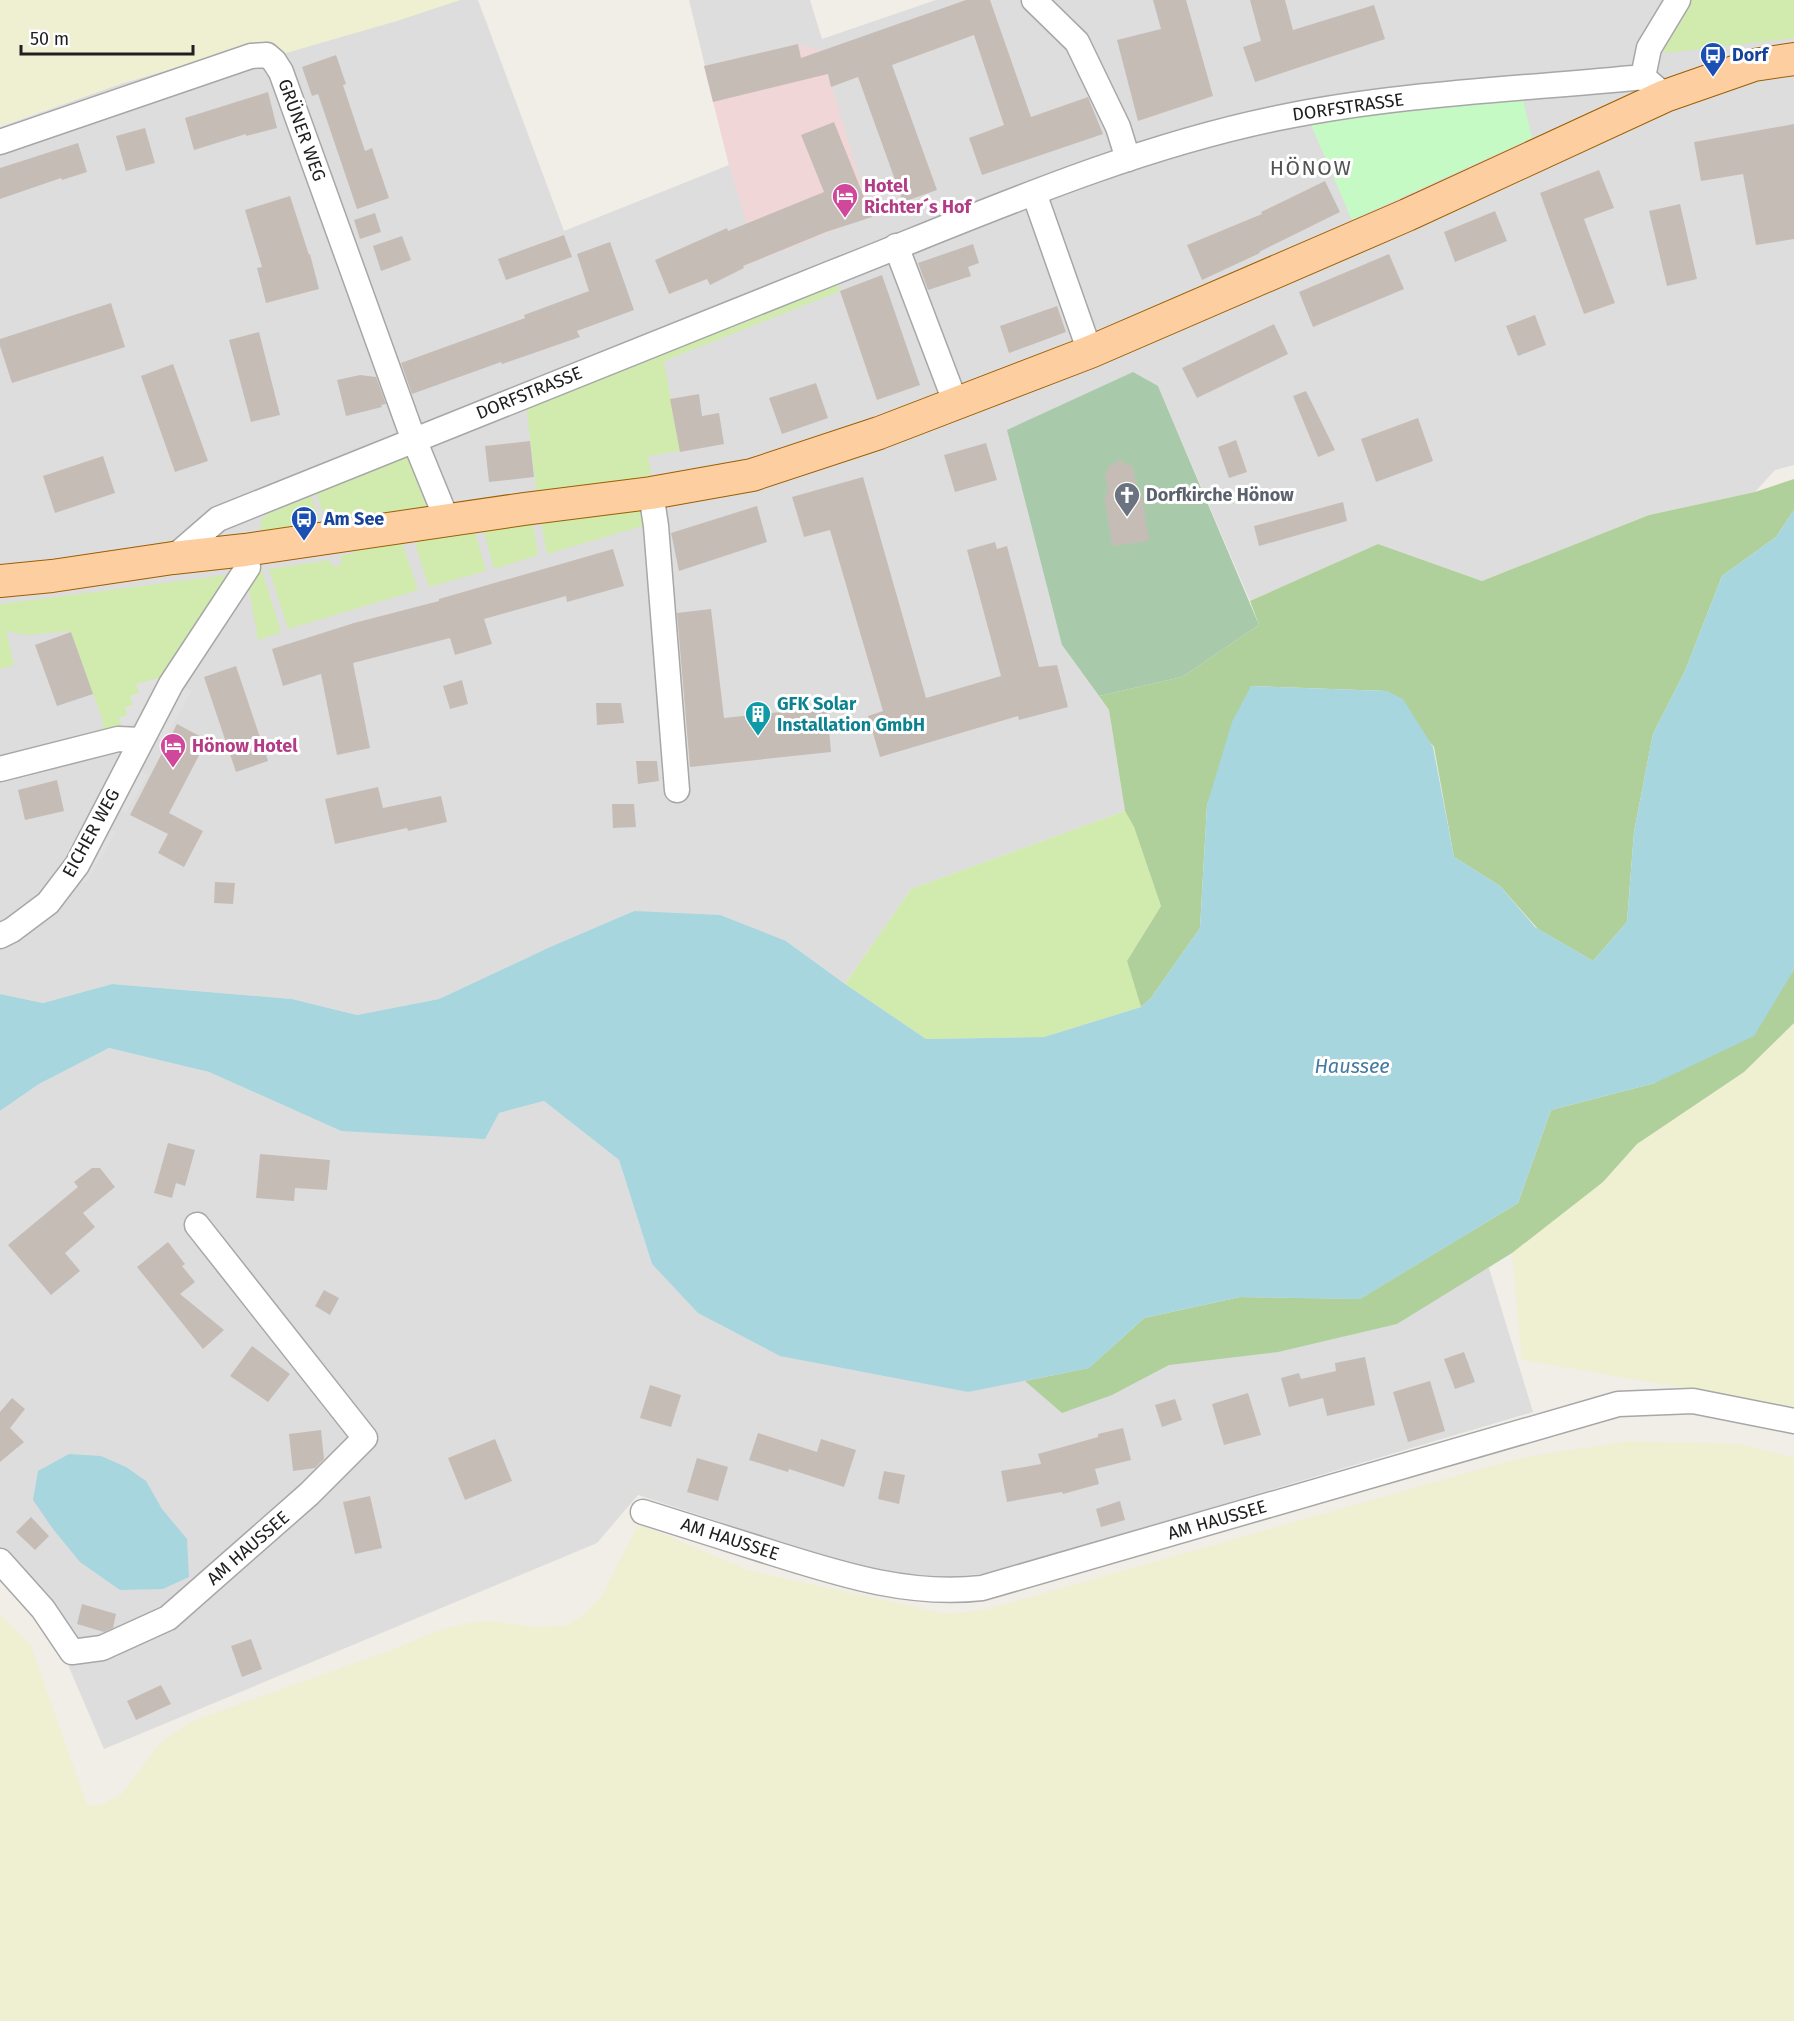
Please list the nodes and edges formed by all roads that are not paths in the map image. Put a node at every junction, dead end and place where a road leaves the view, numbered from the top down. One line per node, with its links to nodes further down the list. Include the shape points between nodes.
1 (1034, 0): 6 (street, via 1077,42 1118,127)
2 (1678, 0): 4 (street, via 1648,48)
3 (1794, 59): 4 (main road, DORFSTRASSE)
4 (1654, 87): 6 (street, DORFSTRASSE, via 1408,99 1283,117); 9 (main road, DORFSTRASSE, via 1407,215)
5 (0, 142): 11 (street, GRÜNER WEG, via 251,56 267,55 281,72)
6 (1128, 159): 7 (street, DORFSTRASSE)
7 (1034, 193): 8 (street, DORFSTRASSE); 9 (street)
8 (896, 246): 10 (street); 11 (street, DORFSTRASSE)
9 (1090, 352): 10 (main road, DORFSTRASSE)
10 (956, 404): 12 (main road, DORFSTRASSE, via 752,476)
11 (413, 439): 13 (street); 15 (street, DORFSTRASSE, via 218,519)
12 (651, 493): 13 (main road, DORFSTRASSE); 19 (street)
13 (447, 520): 14 (main road, DORFSTRASSE)
14 (245, 550): 15 (main road, DORFSTRASSE); 17 (street, via 248,567 171,684)
15 (173, 558): 16 (main road, DORFSTRASSE)
16 (0, 580)
17 (141, 740): 18 (street, via 118,739); 20 (street, EICHER WEG, via 77,865 48,903)
18 (0, 769)
19 (677, 790)
20 (0, 936)
21 (197, 1225): 24 (street, AM HAUSSEE, via 365,1437 309,1494 168,1618 102,1648 72,1652 43,1609)
22 (1794, 1421): 23 (street, AM HAUSSEE, via 1693,1401 1618,1404 982,1588 961,1590 927,1591 862,1580)
23 (643, 1512)
24 (0, 1561)

